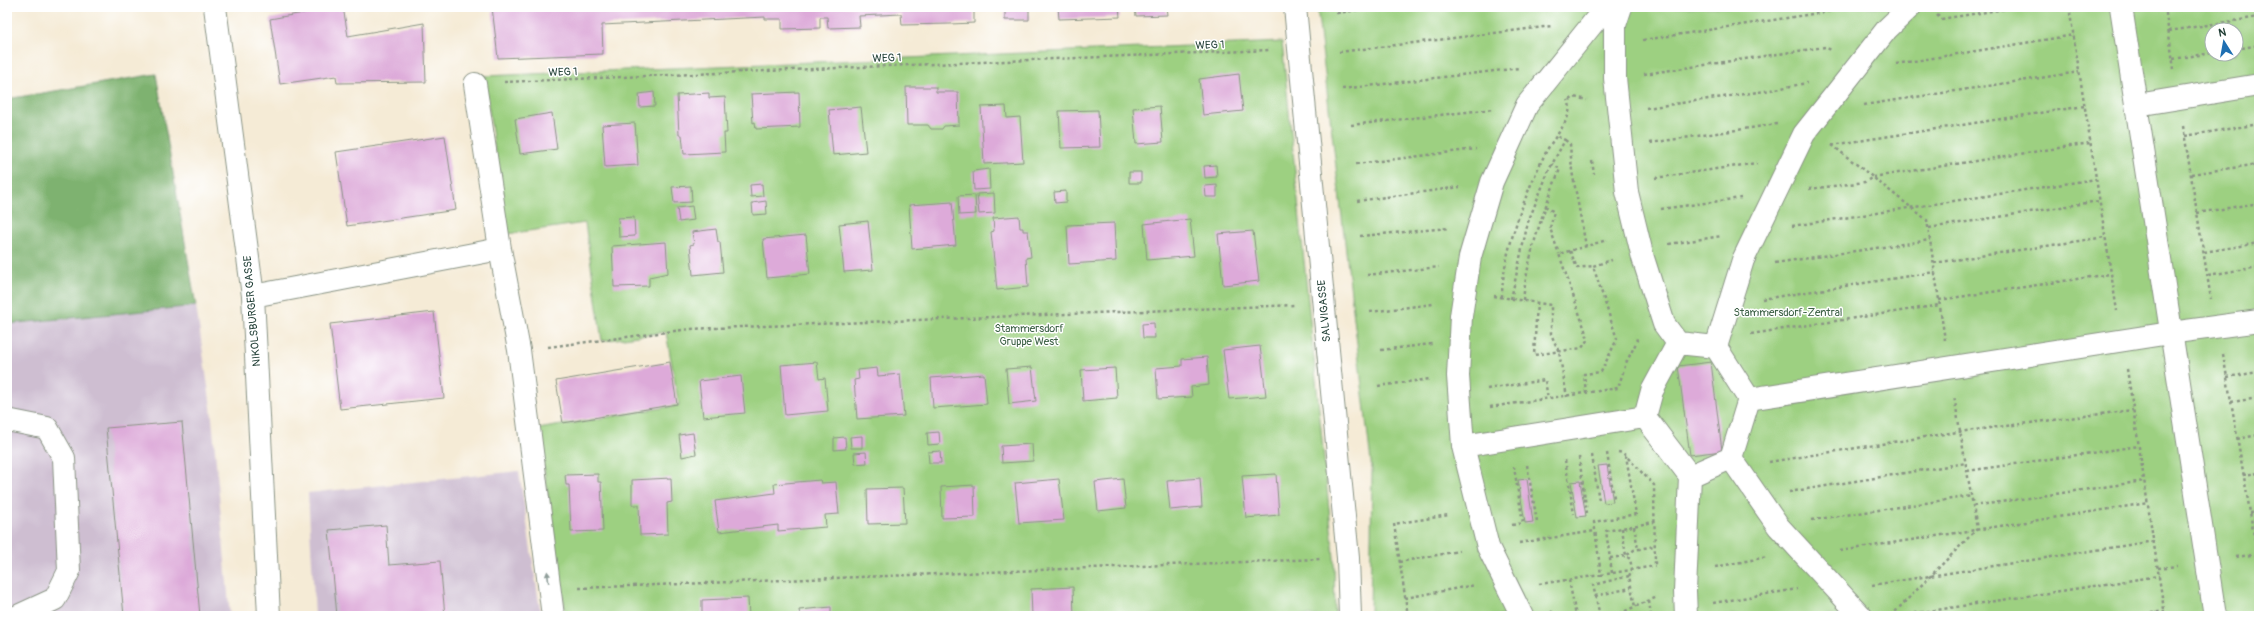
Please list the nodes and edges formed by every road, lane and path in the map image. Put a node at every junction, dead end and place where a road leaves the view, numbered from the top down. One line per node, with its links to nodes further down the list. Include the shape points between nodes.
1 (215, 7): 96 (street, NIKOLSBURGER GASSE)
2 (1295, 7): 20 (street, SALVIGASSE)
3 (1336, 7): 4 (path, via 1337,12)
4 (1372, 7): 5 (path)
5 (1380, 7)
6 (1621, 7): 17 (street, via 1615,25)
7 (1858, 7): 17 (path)
8 (1910, 7): 25 (street, via 1887,29)
9 (2018, 7): 13 (path, via 1941,18)
10 (2069, 7): 26 (path)
11 (2121, 7): 36 (street)
12 (2165, 7): 16 (path)
13 (1932, 11)
14 (1600, 14): 21 (path); 24 (street)
15 (2259, 18): 16 (path)
16 (2169, 32): 23 (path)
17 (1615, 44): 27 (street)
18 (2259, 45): 19 (path)
19 (2244, 48)
20 (1299, 49): 28 (path, WEG 1); 103 (street, SALVIGASSE)
21 (1339, 52)
22 (2204, 54): 23 (path)
23 (2173, 59): 32 (path)
24 (1560, 64): 30 (path); 37 (street)
25 (1858, 64): 27 (path, via 1825,47); 40 (street)
26 (2079, 72): 38 (path); 40 (path)
27 (1615, 78): 51 (street)
28 (475, 84): 79 (street)
29 (2259, 85): 32 (street)
30 (1342, 89)
31 (1588, 93): 34 (path)
32 (2179, 98): 36 (street); 46 (path)
33 (1569, 100): 34 (path, via 1574,97); 35 (path); 45 (path, via 1568,116)
34 (1587, 100): 39 (path)
35 (1565, 103)
36 (2137, 104): 110 (street)
37 (1527, 105): 43 (path); 49 (street)
38 (2085, 106): 48 (path); 50 (path)
39 (1588, 107)
40 (1821, 113): 44 (street)
41 (1778, 124): 51 (path)
42 (2259, 124): 46 (path)
43 (1351, 125)
44 (1804, 134): 50 (path); 53 (street)
45 (1556, 136): 47 (path); 97 (path, via 1545,153 1510,244)
46 (2185, 136): 57 (path)
47 (1565, 140): 55 (path); 77 (path, via 1570,144 1572,171)
48 (2090, 143): 59 (path); 60 (path)
49 (1508, 145): 54 (path); 61 (street)
50 (1832, 145): 59 (path)
51 (1622, 147): 62 (street)
52 (1592, 156): 58 (path)
53 (1793, 158): 62 (path); 90 (street)
54 (1356, 164)
55 (1552, 164): 66 (path, via 1560,169); 98 (path, via 1528,222)
56 (2259, 164): 57 (path)
57 (2191, 174): 68 (path)
58 (1595, 177)
59 (1873, 177): 67 (path)
60 (2096, 179): 64 (path); 67 (path)
61 (1492, 182): 63 (path); 69 (street)
62 (1626, 183): 114 (street, via 1643,258 1661,317)
63 (1357, 201)
64 (2100, 202): 70 (path); 73 (path)
65 (2259, 203): 68 (path)
66 (1545, 206): 83 (path, via 1554,212 1550,228); 100 (path, via 1525,280)
67 (1912, 208): 70 (path, via 1927,220)
68 (2197, 213): 81 (path)
69 (1480, 225): 72 (path); 86 (street)
70 (1928, 228): 75 (path)
71 (1606, 233): 74 (path)
72 (1360, 236)
73 (2105, 237): 85 (path); 92 (path)
74 (1608, 240): 77 (path); 78 (path)
75 (1930, 240): 85 (path); 90 (path)
76 (2259, 243): 81 (path)
77 (1586, 246): 80 (path)
78 (1609, 246)
79 (500, 249): 96 (street); 115 (street)
80 (1570, 251): 83 (path); 87 (path, via 1577,268)
81 (2204, 252): 94 (path)
82 (1610, 253): 84 (path)
83 (1559, 254): 117 (path, via 1588,339 1582,348)
84 (1612, 260): 87 (path); 88 (path)
85 (1934, 263): 91 (path)
86 (1469, 264): 93 (path); 99 (street)
87 (1593, 266): 124 (path, via 1617,339 1601,372 1584,374)
88 (1614, 266)
89 (2259, 267): 94 (path)
90 (1741, 268): 104 (street)
91 (1935, 272): 101 (path); 104 (path)
92 (2110, 274): 101 (path); 112 (path)
93 (1367, 275)
94 (2208, 275): 108 (path)
95 (1491, 292): 97 (path, via 1492,296)
96 (253, 296): 217 (street, NIKOLSBURGER GASSE)
97 (1502, 297): 98 (path)
98 (1511, 299): 100 (path)
99 (1463, 300): 106 (path); 111 (street)
100 (1523, 300): 102 (path)
101 (1939, 300): 105 (path)
102 (1537, 302): 117 (path, via 1551,305 1552,334); 117 (path, via 1534,355)
103 (1322, 304): 115 (path, via 690,329); 189 (street, SALVIGASSE)
104 (1729, 304): 113 (street)
105 (1940, 305): 113 (path); 118 (path)
106 (1370, 312)
107 (2259, 321): 108 (street)
108 (2218, 326): 110 (street); 121 (path)
109 (1635, 333): 124 (path, via 1637,341 1618,388)
110 (2170, 333): 112 (street); 232 (street)
111 (1460, 340): 116 (path); 120 (street)
112 (2122, 341): 118 (street); 131 (path)
113 (1717, 343): 114 (street); 128 (street)
114 (1678, 344): 132 (street, via 1652,391)
115 (519, 350): 206 (street, one-way to 115)
116 (1381, 350)
117 (1559, 352): 125 (path)
118 (1950, 368): 128 (street); 135 (path)
119 (2259, 372): 121 (path)
120 (1458, 376): 122 (path); 138 (street)
121 (2227, 377): 129 (path)
122 (1378, 386)
123 (1487, 389): 127 (path, via 1545,380)
124 (1586, 393): 125 (path)
125 (1566, 396): 127 (path); 134 (path)
126 (2259, 398): 129 (path)
127 (1548, 399): 130 (path)
128 (1749, 399): 148 (street)
129 (2231, 402): 137 (path)
130 (1490, 407)
131 (2133, 410): 135 (path); 139 (path)
132 (1645, 417): 134 (street); 157 (street)
133 (7, 420): 216 (street, via 47,428 64,458 70,572 55,600)
134 (1568, 429): 138 (street)
135 (1961, 433): 148 (path); 149 (path)
136 (2259, 435): 137 (path)
137 (2237, 439): 156 (path)
138 (1463, 446): 165 (street)
139 (2139, 446): 154 (path); 158 (path)
140 (1611, 452): 142 (path)
141 (1615, 452): 144 (path)
142 (1607, 453): 143 (path); 161 (path)
143 (1592, 455): 145 (path); 162 (path)
144 (1625, 456): 172 (path, via 1654,485); 178 (path, via 1636,514 1594,522)
145 (1579, 457): 146 (path); 167 (path)
146 (1565, 459): 147 (path); 169 (path)
147 (1557, 460)
148 (1734, 462): 157 (street); 160 (street)
149 (1966, 463): 154 (path); 160 (path)
150 (1535, 464): 151 (path)
151 (1527, 465): 152 (path); 171 (path)
152 (1514, 467): 153 (path); 173 (path, via 1522,523)
153 (1508, 468)
154 (1967, 471): 159 (path)
155 (2259, 473): 156 (path)
156 (2243, 475): 168 (path)
157 (1690, 476): 209 (street)
158 (2144, 481): 163 (path); 164 (path)
159 (1972, 496): 164 (path); 175 (path)
160 (1758, 497): 175 (street)
161 (1614, 498)
162 (1599, 501)
163 (2148, 504): 177 (path); 181 (path)
164 (1974, 506): 177 (path)
165 (1478, 510): 184 (street); 191 (path, via 1394,524)
166 (2259, 512): 168 (path)
167 (1587, 513)
168 (2250, 513): 192 (path)
169 (1574, 514)
170 (1509, 518): 173 (path)
171 (1537, 521)
172 (1654, 522): 174 (path); 183 (path)
173 (1511, 526): 179 (path)
174 (1634, 526): 176 (path); 185 (path)
175 (1778, 526): 187 (street)
176 (1622, 528): 188 (path); 190 (path, via 1606,531)
177 (1977, 529): 187 (path); 198 (path)
178 (1595, 531): 182 (path); 197 (path)
179 (1513, 532)
180 (1516, 538): 182 (path)
181 (2154, 541): 198 (path); 200 (path)
182 (1518, 544): 186 (path)
183 (1654, 546): 185 (path); 193 (path)
184 (1488, 547): 191 (path); 201 (street)
185 (1638, 549): 188 (path)
186 (1520, 550)
187 (1804, 553): 204 (street); 209 (path)
188 (1626, 556): 190 (path); 194 (path, via 1630,559)
189 (1348, 558): 206 (path); 219 (street, SALVIGASSE)
190 (1610, 558): 195 (path)
191 (1399, 562): 210 (path)
192 (2259, 565)
193 (1655, 566): 194 (path); 196 (path)
194 (1632, 570): 195 (path); 199 (path)
195 (1612, 573): 197 (path)
196 (1655, 574)
197 (1601, 575): 202 (path)
198 (1931, 575): 204 (path); 228 (path)
199 (1629, 576): 205 (path); 208 (path, via 1593,585)
200 (2159, 576): 215 (path); 229 (path)
201 (1504, 580): 210 (path); 221 (street)
202 (1570, 580): 203 (path); 223 (path)
203 (1534, 585)
204 (1834, 586): 209 (path); 227 (street)
205 (1631, 588): 208 (path); 214 (path)
206 (550, 590): 218 (street)
207 (1655, 590): 211 (path)
208 (1595, 596): 224 (path)
209 (1685, 597): 211 (path)
210 (1405, 598): 220 (path)
211 (1655, 598): 212 (path)
212 (1649, 600): 214 (path); 226 (path)
213 (1547, 605): 222 (path)
214 (1634, 607): 225 (path)
215 (2165, 611): 230 (path); 231 (path)
216 (18, 616)
217 (269, 616)
218 (553, 616)
219 (1350, 616)
220 (1408, 616)
221 (1522, 616)
222 (1555, 616)
223 (1576, 616)
224 (1600, 616)
225 (1614, 616)
226 (1651, 616)
227 (1861, 616)
228 (1890, 616)
229 (1897, 616)
230 (2134, 616)
231 (2165, 616)
232 (2215, 616)

